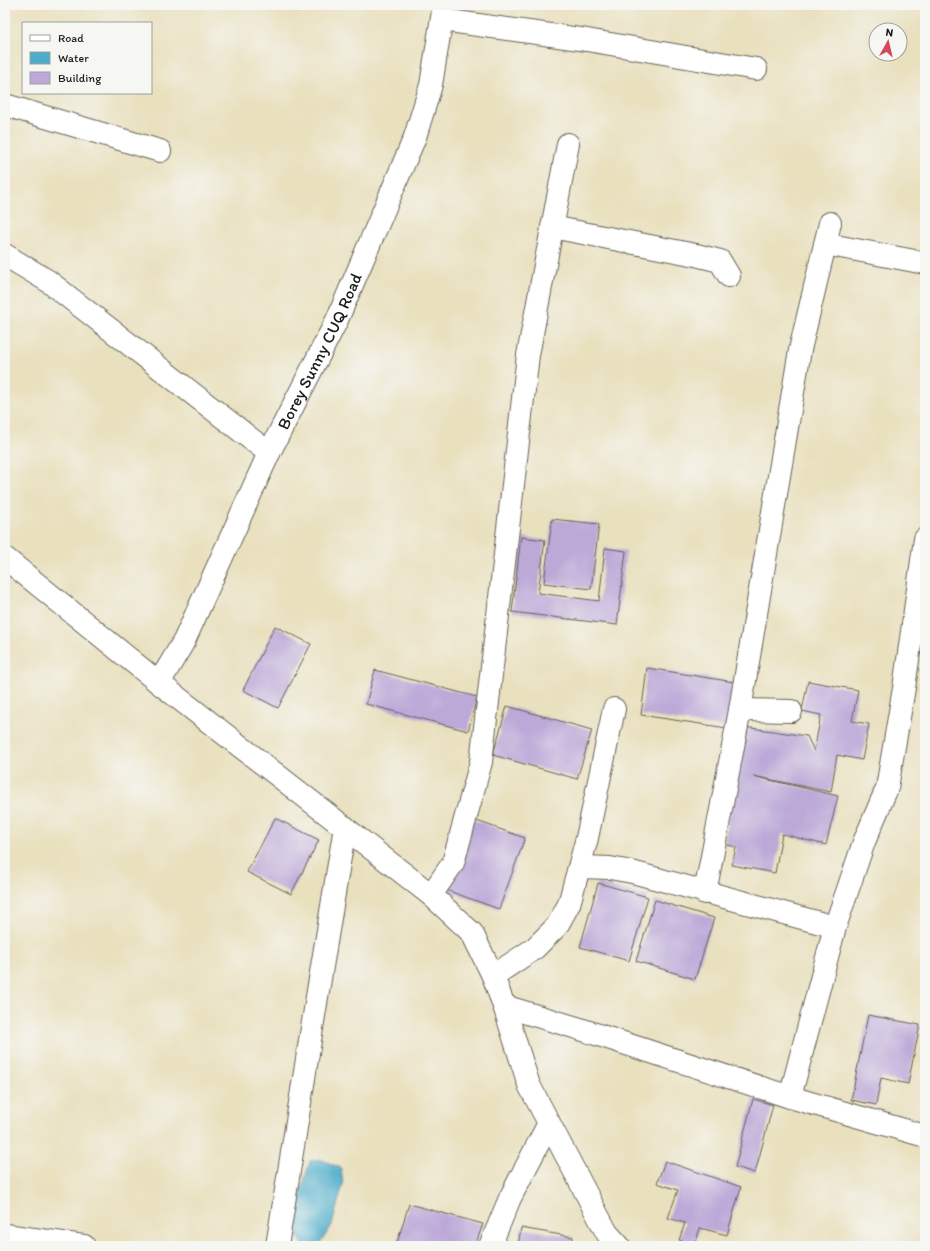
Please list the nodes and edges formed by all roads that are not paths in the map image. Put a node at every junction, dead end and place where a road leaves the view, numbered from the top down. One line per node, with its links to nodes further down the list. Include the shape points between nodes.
1 (443, 12): 2 (street); 12 (street, Borey Sunny CUQ Road, via 431,85 415,137 337,320)
2 (756, 69)
3 (5, 105): 5 (street)
4 (568, 144): 7 (street)
5 (160, 150)
6 (830, 223): 8 (street)
7 (552, 227): 11 (street, via 696,255 720,262); 22 (street, via 528,355 481,762 453,863)
8 (825, 244): 10 (street); 17 (street, via 800,350)
9 (5, 255): 12 (street, via 48,281)
10 (925, 263)
11 (729, 276)
12 (269, 453): 15 (street, Borey Sunny CUQ Road, via 184,641)
13 (925, 539): 23 (street, via 887,788 864,842)
14 (5, 558): 15 (street)
15 (159, 683): 19 (street)
16 (614, 709): 20 (street)
17 (740, 710): 18 (street); 21 (street)
18 (791, 711)
19 (345, 827): 22 (street); 31 (street)
20 (580, 867): 21 (street, via 617,869); 24 (street, via 569,904 556,926 535,948)
21 (705, 893): 23 (street)
22 (431, 895): 24 (street, via 472,933)
23 (835, 927): 26 (street)
24 (493, 976): 25 (street)
25 (504, 1006): 26 (street); 27 (street, via 529,1085)
26 (790, 1097): 28 (street)
27 (549, 1123): 32 (street, via 510,1198); 33 (street, via 607,1233)
28 (925, 1136)
29 (5, 1235): 30 (street)
30 (84, 1246)
31 (278, 1246)
32 (490, 1246)
33 (619, 1246)

